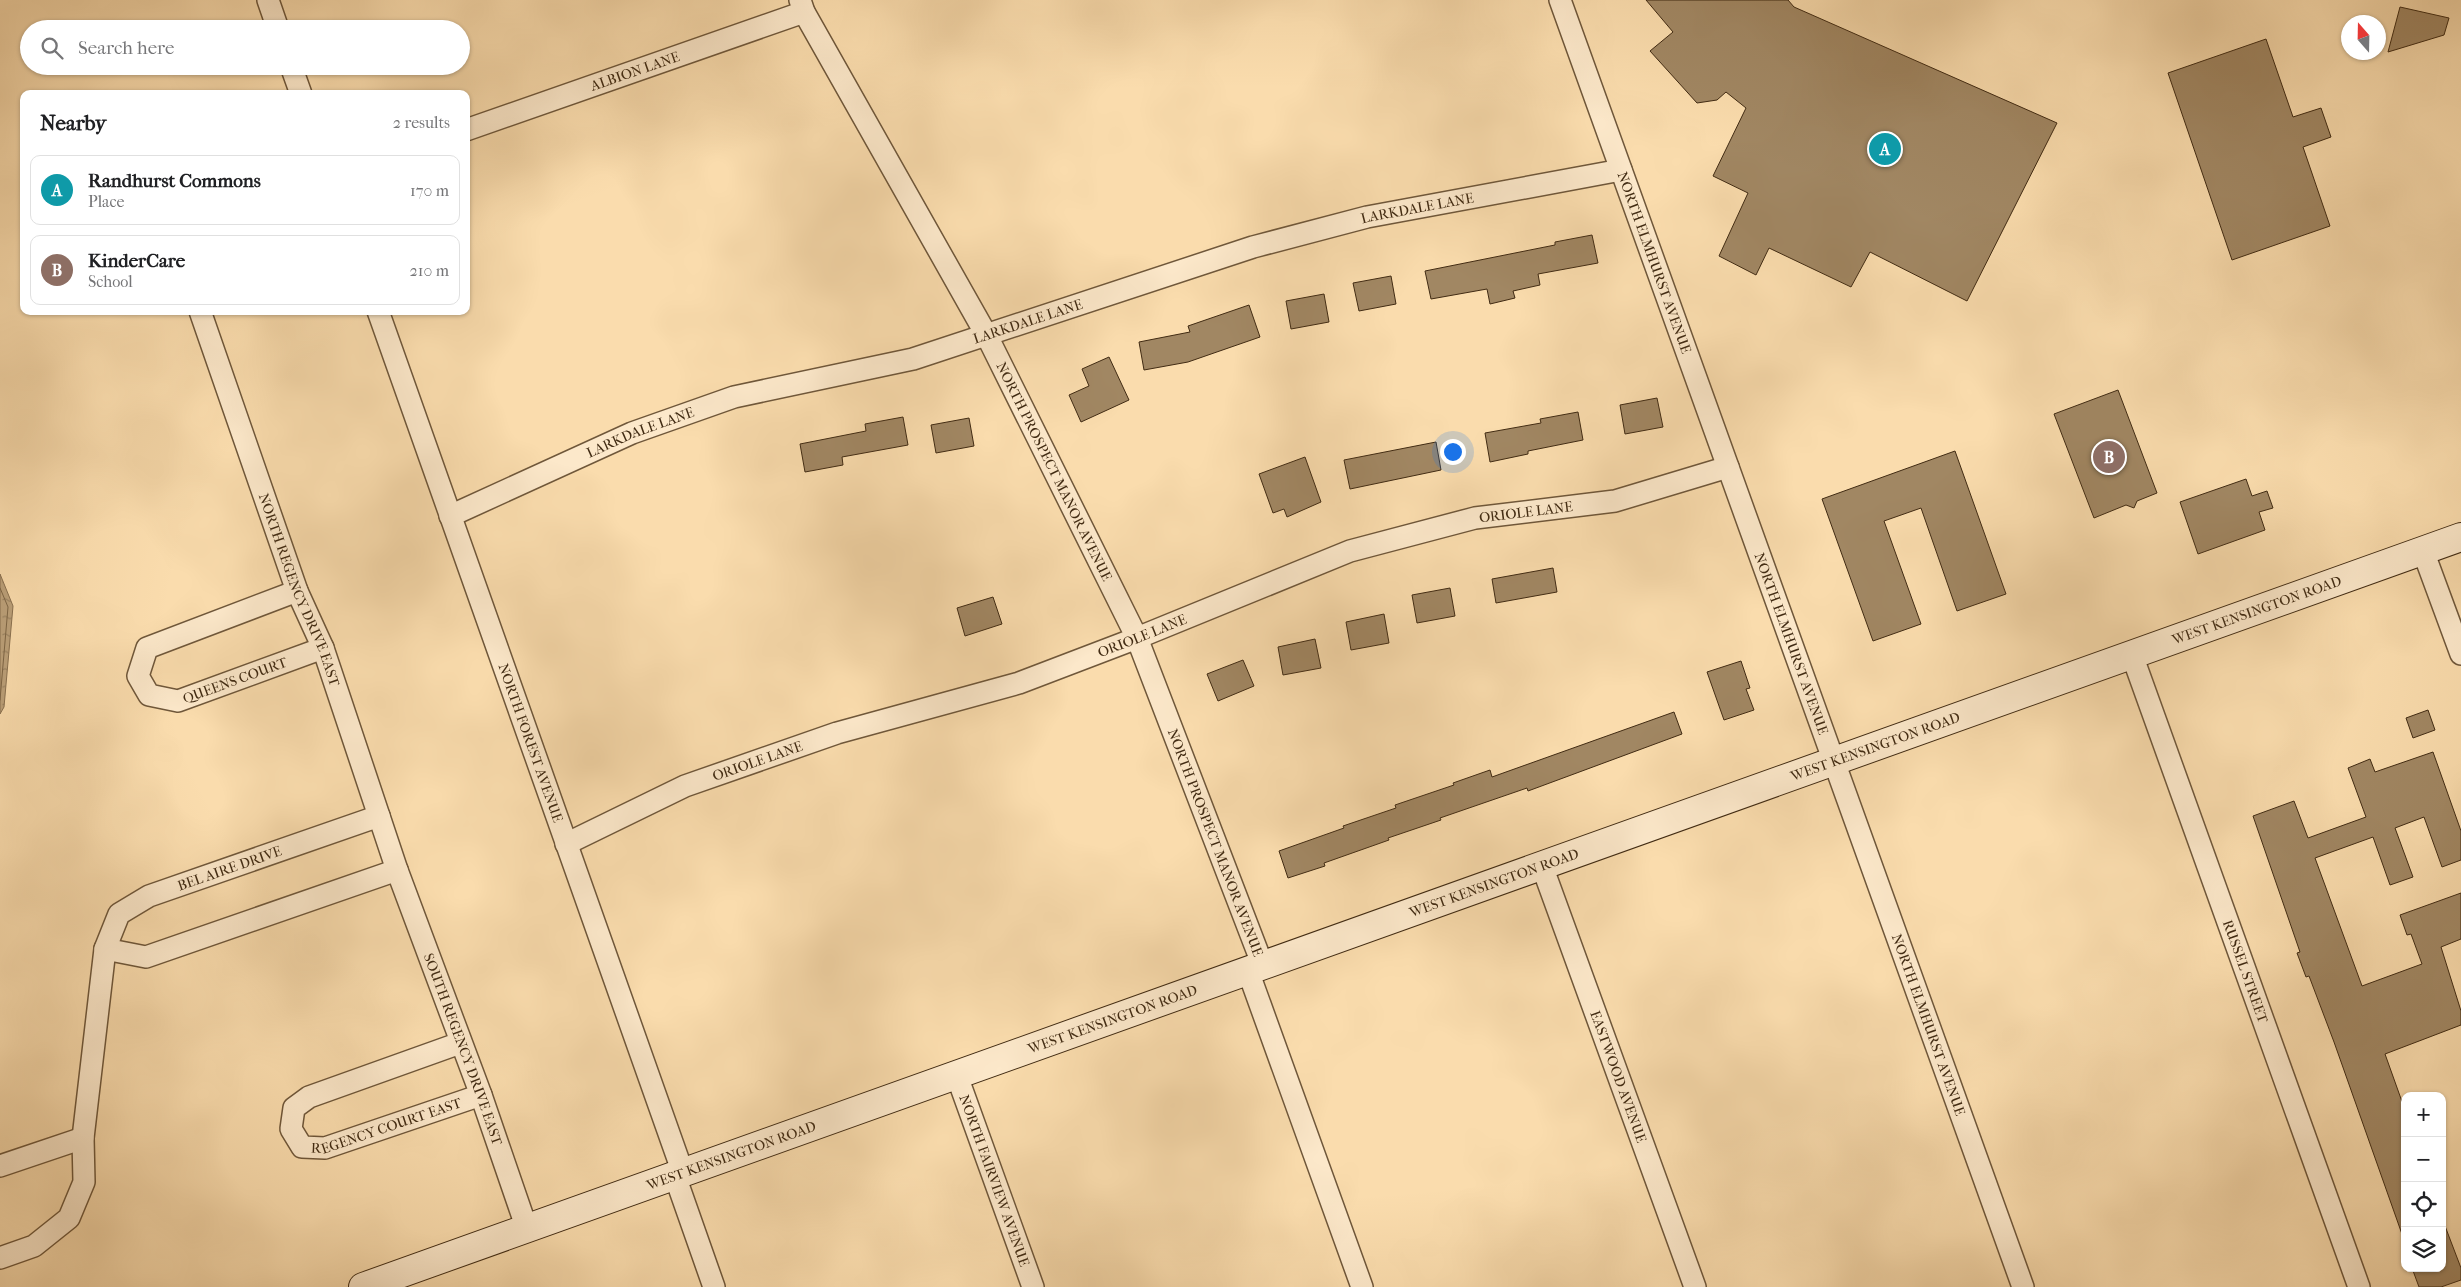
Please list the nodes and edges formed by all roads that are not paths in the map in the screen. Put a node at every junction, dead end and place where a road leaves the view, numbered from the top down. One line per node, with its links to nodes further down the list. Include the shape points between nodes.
1 (268, 0): 4 (street)
2 (1560, 0): 8 (street, NORTH ELMHURST AVENUE)
3 (802, 6): 7 (street, ALBION LANE); 11 (street, NORTH PROSPECT MANOR AVENUE)
4 (275, 20)
5 (294, 75): 6 (street)
6 (300, 90)
7 (470, 129)
8 (1621, 170): 11 (street, LARKDALE LANE, via 1348,222 1253,247); 12 (street, NORTH ELMHURST AVENUE)
9 (201, 315): 16 (street, NORTH REGENCY DRIVE EAST)
10 (379, 315): 13 (street, NORTH FOREST AVENUE)
11 (987, 336): 13 (street, LARKDALE LANE, via 913,359 734,397 632,434); 17 (street, NORTH PROSPECT MANOR AVENUE)
12 (1728, 467): 17 (street, ORIOLE LANE, via 1615,501 1475,518 1350,551); 21 (street, NORTH ELMHURST AVENUE)
13 (450, 516): 23 (street, NORTH FOREST AVENUE)
14 (2461, 538): 15 (main road, WEST KENSINGTON ROAD)
15 (2423, 551): 19 (street); 20 (main road, WEST KENSINGTON ROAD)
16 (297, 591): 18 (street, NORTH REGENCY DRIVE EAST); 18 (street, QUEENS COURT, via 147,648 138,676 149,695 178,701)
17 (1137, 638): 23 (street, ORIOLE LANE, via 1019,683 837,732 685,786); 27 (street, NORTH PROSPECT MANOR AVENUE)
18 (323, 648): 22 (street, NORTH REGENCY DRIVE EAST)
19 (2461, 654)
20 (2132, 655): 21 (main road, WEST KENSINGTON ROAD); 42 (street, RUSSEL STREET)
21 (1834, 762): 24 (main road, WEST KENSINGTON ROAD); 41 (street, NORTH ELMHURST AVENUE)
22 (379, 816): 25 (street, NORTH REGENCY DRIVE EAST); 26 (street, BEL AIRE DRIVE, via 149,896 119,914)
23 (566, 844): 33 (street, NORTH FOREST AVENUE)
24 (1542, 866): 27 (main road, WEST KENSINGTON ROAD); 40 (street, EASTWOOD AVENUE)
25 (397, 870): 26 (street, via 146,957); 28 (street, SOUTH REGENCY DRIVE EAST)
26 (105, 949): 31 (street, BEL AIRE DRIVE)
27 (1256, 969): 29 (main road, WEST KENSINGTON ROAD); 39 (street, NORTH PROSPECT MANOR AVENUE)
28 (460, 1043): 30 (street, SOUTH REGENCY DRIVE EAST); 30 (street, REGENCY COURT EAST, via 309,1097 294,1108 291,1130 302,1147 324,1148)
29 (956, 1076): 33 (main road, WEST KENSINGTON ROAD); 38 (street, NORTH FAIRVIEW AVENUE)
30 (482, 1096): 34 (street, SOUTH REGENCY DRIVE EAST)
31 (83, 1138): 32 (street); 35 (street, BEL AIRE DRIVE, via 84,1182 69,1218 34,1246)
32 (0, 1166)
33 (679, 1175): 34 (main road, WEST KENSINGTON ROAD); 37 (street, NORTH FOREST AVENUE)
34 (527, 1229): 36 (main road, WEST KENSINGTON ROAD)
35 (0, 1258)
36 (363, 1287)
37 (714, 1287)
38 (1033, 1287)
39 (1362, 1287)
40 (1695, 1287)
41 (2023, 1287)
42 (2359, 1287)

